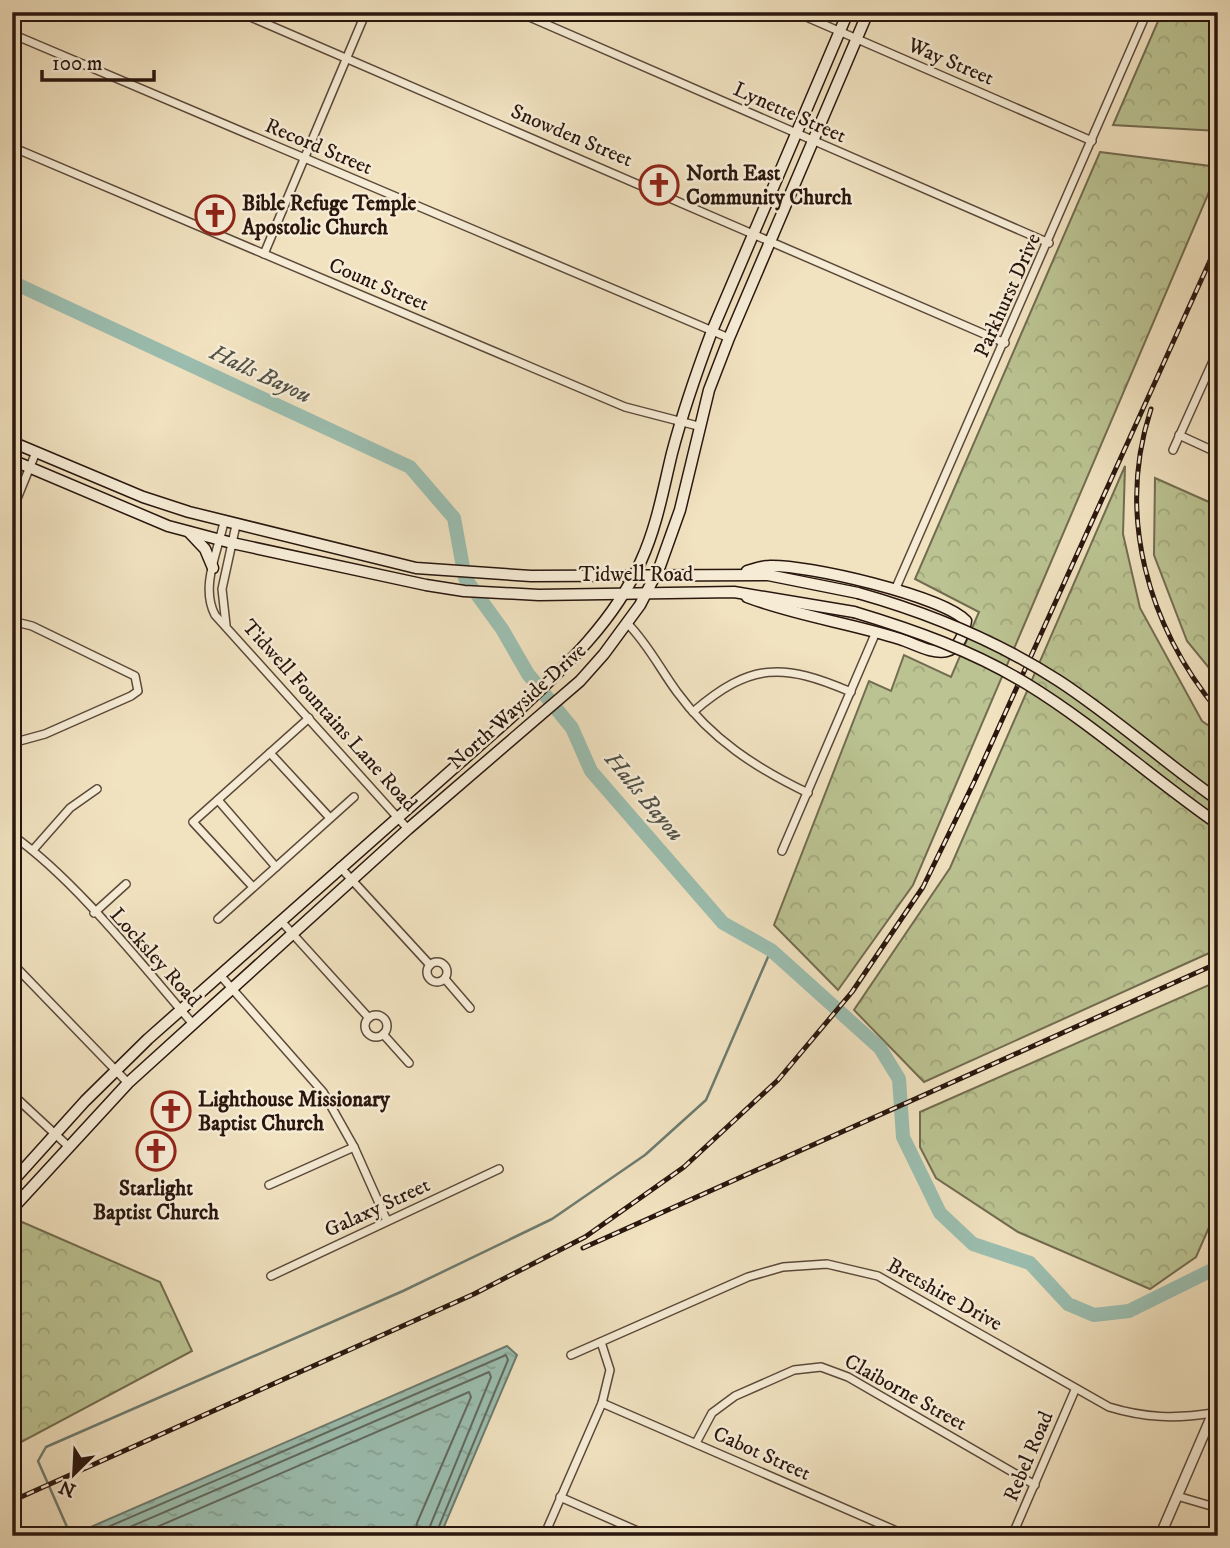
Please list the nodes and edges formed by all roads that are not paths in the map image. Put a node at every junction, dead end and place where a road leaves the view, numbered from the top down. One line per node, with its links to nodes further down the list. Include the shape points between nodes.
1 (239, 12): 11 (street, Snowden Street)
2 (366, 12): 11 (street)
3 (518, 12): 12 (street, Lynette Street)
4 (795, 12): 8 (street, Way Street)
5 (848, 12): 8 (main road, North Wayside Drive)
6 (868, 12): 10 (main road, North Wayside Drive)
7 (1147, 12): 14 (street, Parkhurst Drive)
8 (840, 32): 10 (street, Way Street); 12 (main road, North Wayside Drive)
9 (12, 34): 16 (street, Record Street)
10 (857, 39): 13 (main road, North Wayside Drive); 14 (street, Way Street)
11 (346, 58): 16 (street); 17 (street, Snowden Street)
12 (797, 134): 13 (street, Lynette Street); 17 (main road, North Wayside Drive)
13 (814, 141): 18 (main road, North Wayside Drive); 19 (street, Lynette Street)
14 (1092, 141): 19 (street, Parkhurst Drive)
15 (12, 147): 20 (street, Count Street)
16 (304, 158): 20 (street); 21 (street, Record Street)
17 (754, 233): 18 (street, Snowden Street); 21 (main road, North Wayside Drive)
18 (771, 240): 22 (main road, North Wayside Drive); 23 (street, Snowden Street)
19 (1049, 243): 23 (street, Parkhurst Drive)
20 (264, 254): 25 (street, Count Street, via 625,407)
21 (712, 331): 22 (street, Record Street); 25 (main road, North Wayside Drive)
22 (729, 338): 26 (main road, North Wayside Drive)
23 (1005, 343): 44 (street, Parkhurst Drive)
24 (1218, 350): 27 (street)
25 (681, 422): 26 (street, Count Street); 41 (main road, North Wayside Drive, via 661,506)
26 (698, 426): 43 (main road, North Wayside Drive, via 680,510)
27 (1179, 435): 29 (street); 31 (street)
28 (12, 442): 30 (main road, Tidwell Road)
29 (1172, 450)
30 (37, 453): 33 (street); 35 (main road, Tidwell Road, via 142,497)
31 (1218, 453)
32 (12, 460): 33 (main road, Tidwell Road)
33 (31, 467): 34 (street); 37 (main road, Tidwell Road)
34 (12, 511)
35 (224, 522): 36 (main road, Tidwell Road); 38 (street, Tidwell Fountains Lane Road)
36 (236, 525): 39 (street, Tidwell Fountains Lane Road); 41 (main road, Tidwell Road, via 416,568 531,576)
37 (189, 532): 38 (main road, Tidwell Road); 40 (main road, via 205,549)
38 (220, 540): 39 (main road, Tidwell Road); 40 (street, Tidwell Fountains Lane Road)
39 (232, 544): 46 (main road, Tidwell Road, via 464,591); 50 (street, Tidwell Fountains Lane Road, via 222,589)
40 (212, 568): 50 (street, Tidwell Fountains Lane Road, via 210,605)
41 (634, 574): 43 (main road, Tidwell Road); 46 (main road, North Wayside Drive)
42 (734, 574): 43 (main road, Tidwell Road); 44 (main road, via 778,567 823,572); 62 (main road, Tidwell Road, bridge, via 804,580 931,616 1031,664)
43 (655, 575): 47 (main road, North Wayside Drive)
44 (895, 590): 51 (main road, via 957,612 966,621 964,634 952,650 943,653)
45 (734, 592): 47 (main road, Tidwell Road); 51 (main road, via 774,607); 65 (main road, Tidwell Road, bridge, via 854,612 961,649 1025,683)
46 (622, 593): 47 (main road, Tidwell Road); 63 (main road, North Wayside Drive, via 611,614 569,664)
47 (646, 593): 49 (main road, North Wayside Drive)
48 (15, 622): 52 (street); 56 (street, via 135,676 138,691 45,734)
49 (627, 623): 54 (street, via 644,640); 66 (main road, North Wayside Drive, via 580,681)
50 (226, 625): 55 (street, Tidwell Fountains Lane Road)
51 (876, 632): 53 (street)
52 (12, 638)
53 (851, 692): 54 (street, via 805,674 751,674 732,682); 59 (street)
54 (693, 712): 59 (street, via 760,770)
55 (309, 718): 57 (street); 63 (street, Tidwell Fountains Lane Road)
56 (12, 743)
57 (270, 752): 61 (street); 64 (street)
58 (97, 789): 68 (street, via 70,808)
59 (808, 793): 69 (street)
60 (354, 797): 64 (street)
61 (218, 800): 70 (street); 74 (street, via 193,822)
62 (1218, 800)
63 (396, 816): 66 (street, Tidwell Fountains Lane Road); 71 (main road, North Wayside Drive)
64 (330, 818): 70 (street)
65 (1218, 824)
66 (408, 829): 72 (main road, North Wayside Drive)
67 (12, 835): 68 (street, Locksley Road)
68 (33, 850): 75 (street, Locksley Road)
69 (782, 851)
70 (276, 867): 74 (street)
71 (341, 867): 72 (street); 77 (main road, North Wayside Drive)
72 (353, 880): 78 (main road, North Wayside Drive); 80 (street)
73 (126, 884): 75 (street, Locksley Road)
74 (253, 887): 76 (street)
75 (94, 913): 85 (street, Locksley Road)
76 (218, 919)
77 (281, 921): 78 (street); 81 (main road, North Wayside Drive)
78 (293, 935): 83 (main road, North Wayside Drive); 86 (street)
79 (12, 963): 90 (street)
80 (430, 965): 82 (street, via 439,962 446,967); 82 (street, via 429,978 436,983)
81 (220, 975): 83 (street, Locksley Road); 85 (main road, North Wayside Drive)
82 (445, 979): 84 (street)
83 (232, 990): 87 (main road, North Wayside Drive); 95 (street, Locksley Road, via 323,1092)
84 (470, 1008)
85 (181, 1010): 87 (street, Locksley Road); 90 (main road, North Wayside Drive)
86 (369, 1018): 88 (street, via 384,1019); 88 (street, via 365,1024 368,1033 373,1037)
87 (193, 1024): 91 (main road, North Wayside Drive)
88 (383, 1034): 89 (street)
89 (409, 1063)
90 (117, 1070): 91 (street); 93 (main road, North Wayside Drive)
91 (128, 1083): 94 (main road, North Wayside Drive)
92 (12, 1094): 93 (street)
93 (55, 1133): 94 (street); 97 (main road, North Wayside Drive)
94 (68, 1146): 99 (main road, North Wayside Drive)
95 (354, 1147): 98 (street); 100 (street, Locksley Road)
96 (499, 1169): 100 (street, Galaxy Street)
97 (12, 1182)
98 (269, 1185)
99 (12, 1209)
100 (387, 1221): 101 (street, Galaxy Street)
101 (271, 1276)
102 (601, 1342): 103 (street, Bretshire Drive); 104 (street, Bretshire Drive, via 748,1277 783,1267 827,1264 878,1276); 105 (street, via 610,1370)
103 (572, 1355)
104 (1075, 1390): 106 (street, Bretshire Drive, via 1136,1415 1175,1419); 108 (street, Rebel Road)
105 (602, 1403): 107 (street, Cabot Street); 110 (street)
106 (1215, 1413): 109 (street)
107 (696, 1443): 108 (street, Claiborne Street, via 712,1413 735,1396 794,1370 821,1367 848,1377); 114 (street, Cabot Street)
108 (1035, 1485): 115 (street, Rebel Road)
109 (1177, 1496): 111 (street); 116 (street)
110 (560, 1497): 112 (street); 113 (street)
111 (1218, 1508)
112 (544, 1536)
113 (649, 1536)
114 (908, 1536)
115 (1012, 1536)
116 (1160, 1536)

